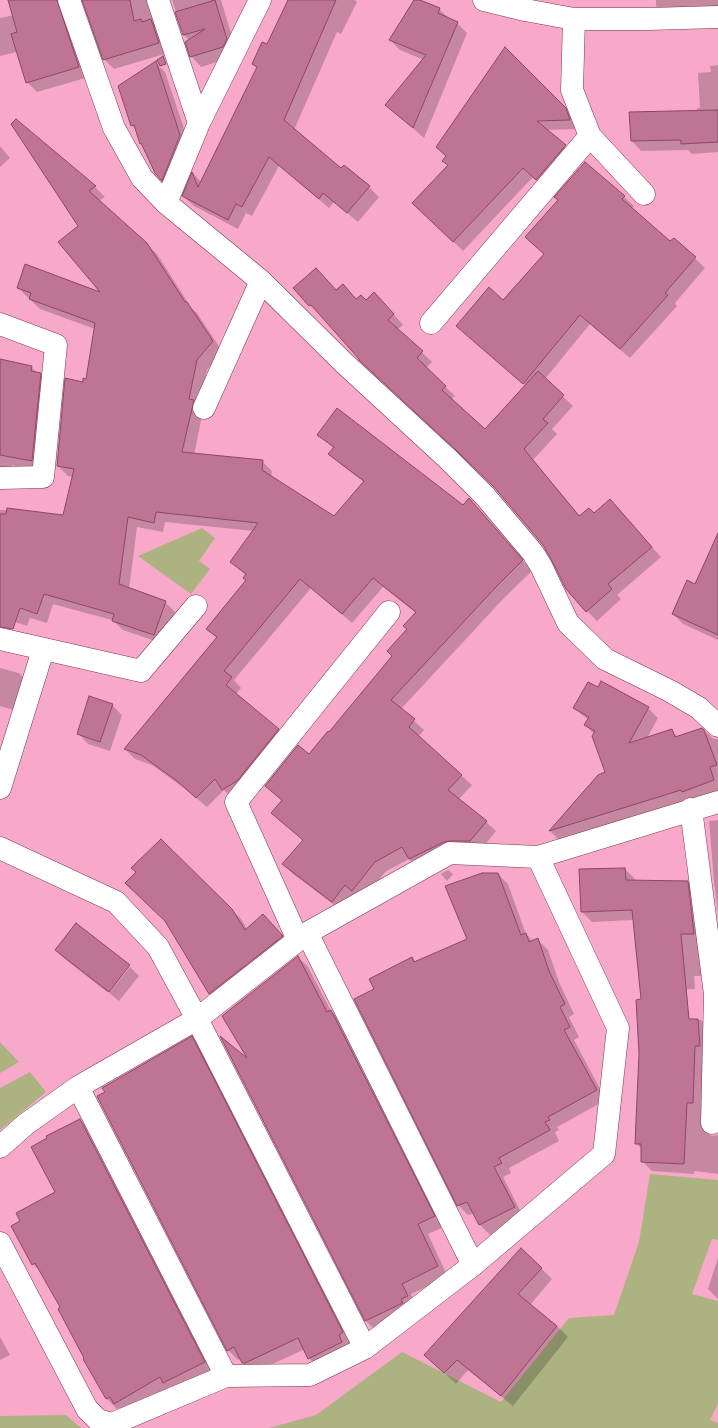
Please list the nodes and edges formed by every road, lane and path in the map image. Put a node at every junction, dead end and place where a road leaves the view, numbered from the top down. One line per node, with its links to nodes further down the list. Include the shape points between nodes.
1 (69, 0): 10 (street, via 114,128 142,178)
2 (158, 0): 7 (street)
3 (260, 0): 7 (street)
4 (484, 0): 6 (street)
5 (718, 17): 6 (street)
6 (574, 19): 8 (street, via 572,90)
7 (199, 123): 10 (street)
8 (590, 136): 9 (street); 12 (street)
9 (644, 194)
10 (166, 203): 11 (street)
11 (261, 281): 14 (street); 20 (street, via 485,496 533,553 568,623 605,659 699,708)
12 (431, 323)
13 (0, 324): 15 (street, via 56,345 43,477)
14 (204, 408)
15 (0, 478)
16 (196, 606): 19 (street, via 141,671)
17 (389, 612): 26 (street, via 236,802)
18 (0, 639): 19 (street)
19 (43, 650): 21 (street)
20 (718, 726)
21 (0, 788)
22 (718, 802): 23 (street)
23 (691, 809): 25 (street); 27 (street)
24 (0, 848): 28 (street, via 116,902 158,947)
25 (538, 857): 26 (street, via 450,853); 33 (street, via 618,1028 604,1154)
26 (302, 936): 28 (street); 33 (street)
27 (717, 994): 30 (street)
28 (197, 1019): 29 (street); 34 (street)
29 (78, 1087): 31 (street, via 26,1124); 35 (street)
30 (712, 1123)
31 (0, 1147)
32 (0, 1243): 35 (street, via 87,1409 98,1420 112,1424)
33 (472, 1265): 34 (street)
34 (365, 1348): 35 (street, via 310,1375)
35 (226, 1376)

